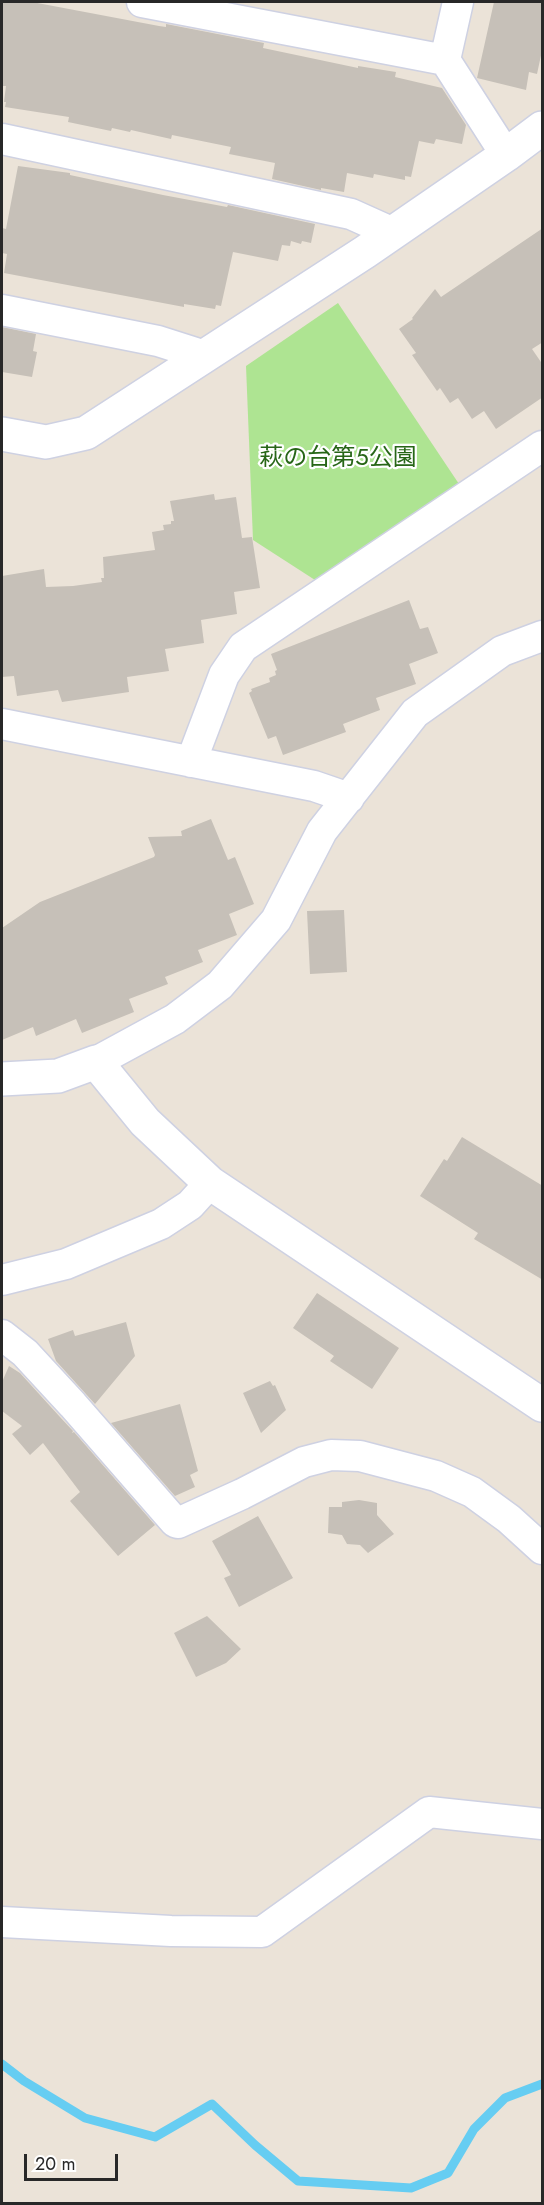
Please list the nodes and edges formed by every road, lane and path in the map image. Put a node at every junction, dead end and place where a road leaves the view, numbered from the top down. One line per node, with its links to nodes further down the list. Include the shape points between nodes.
1 (142, 2): 3 (street)
2 (458, 2): 3 (street)
3 (445, 60): 6 (street)
4 (543, 128): 6 (street)
5 (2, 139): 7 (street, via 351,214)
6 (506, 155): 7 (street)
7 (391, 232): 9 (street)
8 (2, 310): 9 (street, via 158,341)
9 (206, 356): 10 (street, via 87,433 46,442)
10 (2, 434)
11 (543, 446): 14 (street, via 243,647 224,675)
12 (543, 636): 15 (street, via 502,651 415,712)
13 (2, 724): 14 (street)
14 (191, 762): 15 (street, via 314,786)
15 (349, 798): 16 (street, via 322,831 276,920 220,985 175,1019)
16 (96, 1062): 17 (street, via 58,1076); 18 (street, via 145,1122)
17 (2, 1079)
18 (210, 1183): 19 (street, via 190,1205 152,1229 66,1264); 21 (street)
19 (2, 1280)
20 (2, 1335): 22 (street, via 33,1361 175,1522 311,1459 360,1456 436,1476 472,1492)
21 (543, 1405)
22 (543, 1549)
23 (543, 1824): 24 (street, via 429,1812 262,1932)
24 (2, 1922)

